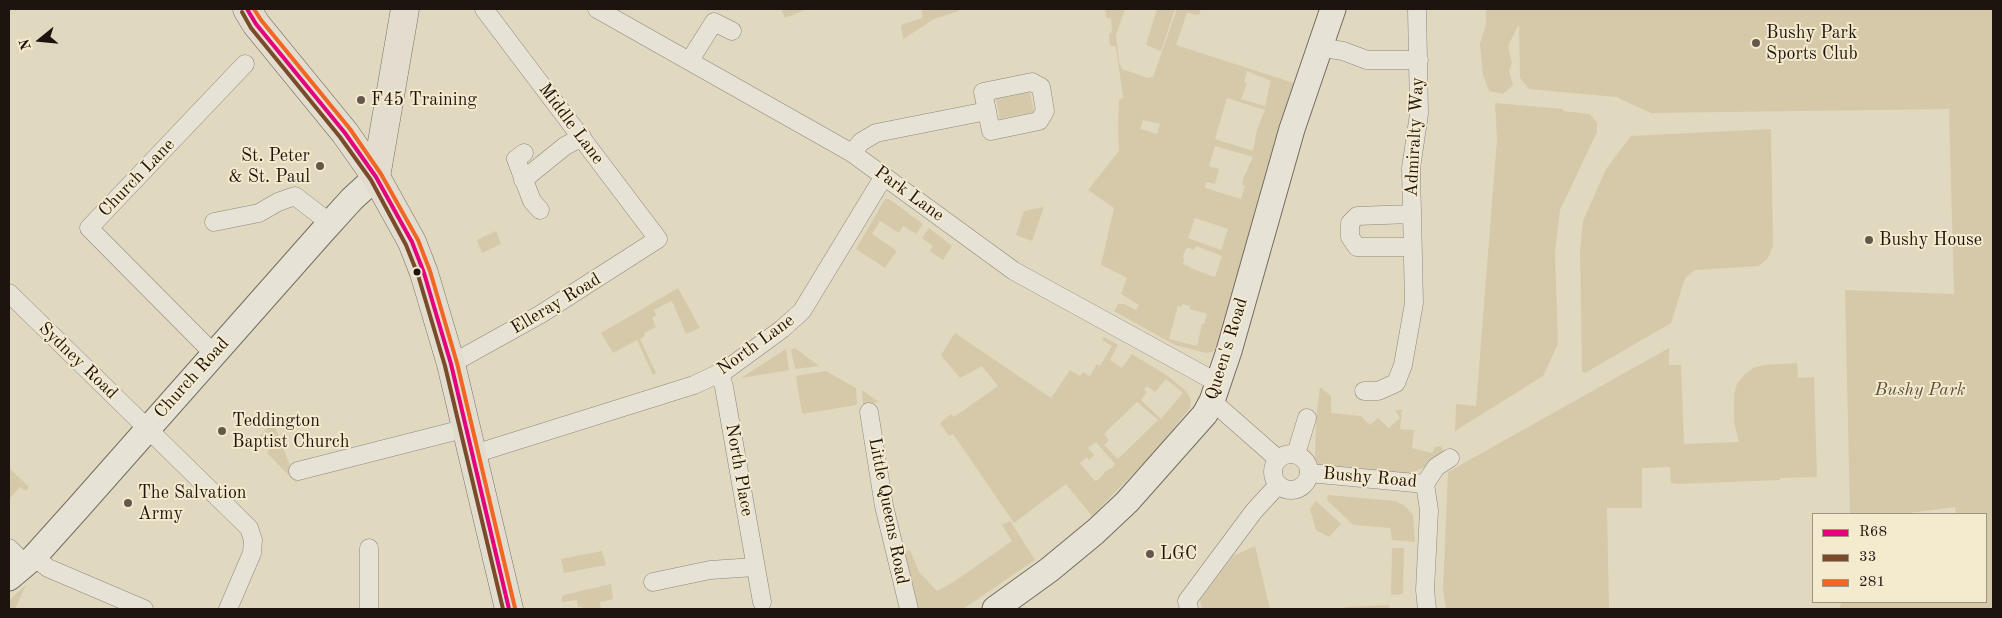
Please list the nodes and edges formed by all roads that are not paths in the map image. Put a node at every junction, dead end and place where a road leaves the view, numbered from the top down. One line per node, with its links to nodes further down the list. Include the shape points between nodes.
1 (248, 9): 18 (main road, via 256,24 345,133)
2 (406, 9): 18 (main road)
3 (484, 9): 14 (street, Middle Lane)
4 (598, 9): 10 (street, Park Lane)
5 (1333, 9): 9 (main road, Queen's Road)
6 (1417, 9): 11 (street, Admiralty Way)
7 (712, 15): 8 (street); 10 (street)
8 (732, 32)
9 (1318, 47): 11 (street, Admiralty Way, via 1343,51 1367,60); 31 (main road, Queen's Road)
10 (690, 60): 16 (street, Park Lane)
11 (1419, 60): 21 (street, Admiralty Way, via 1419,114 1411,168)
12 (246, 64): 27 (street, Church Lane, via 89,228)
13 (987, 111): 16 (street, via 876,133 861,142)
14 (582, 137): 19 (street, via 565,146); 24 (street, Middle Lane)
15 (524, 153): 19 (street, via 516,159)
16 (852, 153): 17 (street, Park Lane)
17 (884, 176): 29 (street, North Lane, via 802,311); 31 (street, Park Lane, via 1014,271)
18 (376, 177): 23 (main road, Church Road); 28 (main road, via 412,242)
19 (523, 180): 20 (street, via 532,201)
20 (540, 210)
21 (1412, 214): 25 (street, Admiralty Way); 25 (street, Admiralty Way, via 1357,216 1350,223 1350,236 1356,247)
22 (214, 222): 23 (street, via 259,213 295,196)
23 (330, 223): 27 (main road, Church Road)
24 (658, 239): 28 (street, Elleray Road, via 541,314)
25 (1412, 247): 30 (street, Admiralty Way, via 1414,303 1403,365 1396,383 1378,391)
26 (9, 293): 34 (street, Sydney Road)
27 (214, 354): 34 (main road, Church Road)
28 (451, 364): 35 (main road)
29 (720, 374): 36 (street, North Lane, via 613,412); 46 (street, North Place)
30 (1364, 391)
31 (1215, 392): 39 (street, Park Lane); 49 (main road, Queen's Road, via 1199,422 1127,502 1049,570)
32 (869, 412): 54 (street, Little Queens Road, via 884,506)
33 (1307, 418): 37 (street)
34 (147, 428): 45 (main road, Church Road); 51 (street, Sydney Road, via 249,528 253,540 252,553)
35 (467, 428): 36 (main road); 40 (street)
36 (474, 454): 53 (main road)
37 (1296, 454): 39 (street, via 1290,453); 41 (street, via 1306,461)
38 (1450, 458): 42 (street, Bushy Road, via 1436,467)
39 (1278, 459): 43 (street, via 1273,472)
40 (298, 471)
41 (1310, 474): 42 (street, Bushy Road); 43 (street, via 1301,488 1286,490)
42 (1425, 484): 56 (street, via 1429,510)
43 (1278, 485): 55 (street, via 1254,511 1188,601)
44 (369, 548): 52 (street)
45 (19, 562): 50 (street, via 48,568)
46 (755, 567): 47 (street, via 710,570); 48 (street, North Place)
47 (653, 582)
48 (762, 602)
49 (998, 608)
50 (144, 609)
51 (228, 609)
52 (369, 609)
53 (509, 609)
54 (909, 609)
55 (1189, 609)
56 (1427, 609)

